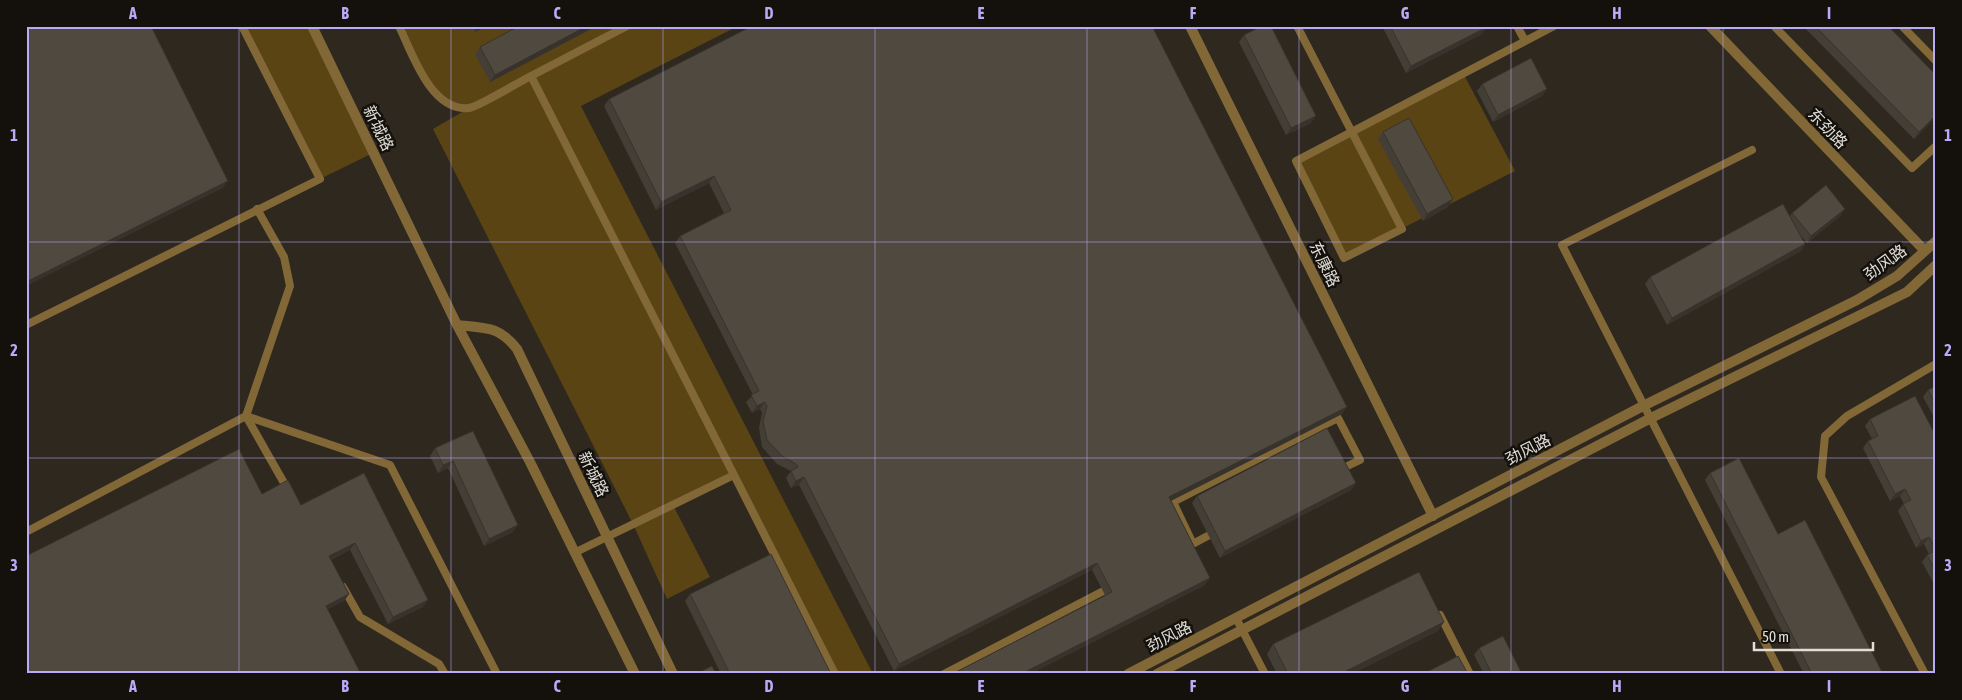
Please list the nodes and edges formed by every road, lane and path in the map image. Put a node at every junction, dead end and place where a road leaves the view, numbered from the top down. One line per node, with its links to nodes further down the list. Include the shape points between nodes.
1 (242, 26): 18 (lane, via 320,179)
2 (312, 26): 23 (street, 新城路)
3 (399, 26): 14 (lane, via 431,90 449,105 470,108)
4 (626, 26): 14 (lane)
5 (1190, 26): 31 (street, 东康路)
6 (1297, 26): 15 (lane)
7 (1517, 26): 12 (lane)
8 (1554, 26): 12 (lane)
9 (1710, 26): 20 (street, 东劲路)
10 (1774, 26): 16 (lane, via 1912,168)
11 (1902, 26): 13 (lane)
12 (1525, 41): 15 (lane)
13 (1936, 61)
14 (531, 76): 29 (lane)
15 (1351, 132): 15 (lane, via 1296,161 1344,258 1402,229)
16 (1936, 146)
17 (1752, 150): 25 (lane, via 1562,245)
18 (257, 209): 22 (lane); 26 (lane, via 284,257 290,286)
19 (1936, 241): 20 (street, 劲风路)
20 (1925, 251): 25 (street, 劲风路, via 1897,276 1857,300)
21 (1936, 265): 27 (street, 劲风路, via 1907,292)
22 (26, 325)
23 (457, 325): 34 (street, 新城路, via 494,328 508,337 517,349); 36 (street, 新城路)
24 (1936, 364): 54 (lane, via 1847,416 1825,436 1821,477)
25 (1643, 406): 27 (lane); 31 (street, 劲风路)
26 (246, 416): 30 (lane); 33 (lane); 44 (lane, via 390,465)
27 (1649, 419): 42 (street, 劲风路); 53 (lane)
28 (1334, 473): 35 (lane, via 1360,460 1338,418 1173,502)
29 (734, 475): 34 (lane); 47 (lane)
30 (294, 500)
31 (1433, 516): 41 (street, 劲风路)
32 (1228, 526): 35 (lane)
33 (26, 532)
34 (608, 537): 36 (lane); 46 (street, 新城路)
35 (1192, 544): 37 (lane)
36 (576, 552): 45 (street, 新城路)
37 (1175, 553)
38 (336, 575): 43 (lane, via 360,617 440,664)
39 (1116, 584): 48 (lane)
40 (1436, 606): 52 (lane)
41 (1236, 618): 42 (lane); 49 (street, 劲风路)
42 (1242, 630): 50 (street, 劲风路); 51 (lane)
43 (445, 674)
44 (497, 674)
45 (635, 674)
46 (673, 674)
47 (835, 674)
48 (944, 674)
49 (1128, 674)
50 (1157, 674)
51 (1265, 674)
52 (1470, 674)
53 (1781, 674)
54 (1925, 674)

